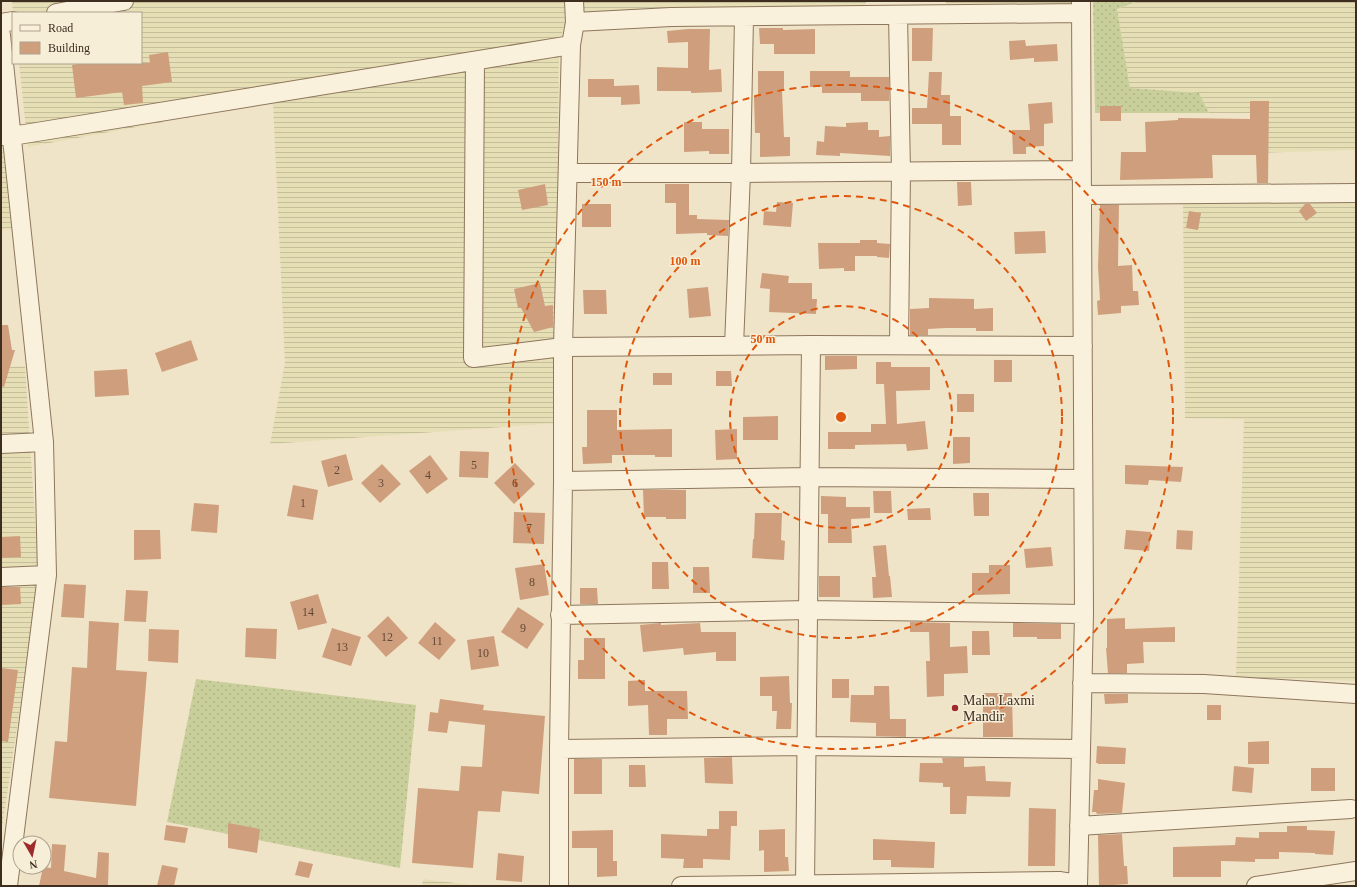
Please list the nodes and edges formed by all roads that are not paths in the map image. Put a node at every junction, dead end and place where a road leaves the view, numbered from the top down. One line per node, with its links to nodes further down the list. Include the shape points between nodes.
1 (124, 1): 7 (street)
2 (574, 1): 11 (street)
3 (1081, 7): 4 (street); 18 (street)
4 (941, 8): 8 (street)
5 (671, 9): 9 (street); 11 (street)
6 (812, 9): 8 (street); 9 (street)
7 (62, 12)
8 (898, 15): 19 (street)
9 (744, 17): 21 (street)
10 (12, 21): 12 (street)
11 (575, 22): 15 (street)
12 (1, 23)
13 (1, 34): 14 (street)
14 (1, 38): 17 (street)
15 (571, 45): 16 (street); 20 (street)
16 (475, 61): 17 (street); 28 (street, via 472,358)
17 (6, 136): 29 (street)
18 (1082, 170): 19 (street); 23 (street)
19 (901, 172): 21 (street); 25 (street)
20 (569, 173): 21 (street); 28 (street)
21 (742, 173): 26 (street)
22 (1356, 193): 23 (street)
23 (1082, 195): 27 (street)
24 (810, 345): 25 (street); 26 (street); 31 (street)
25 (899, 345): 27 (street)
26 (734, 346): 28 (street)
27 (1082, 346): 32 (street)
28 (564, 347): 33 (street)
29 (44, 442): 30 (street); 34 (street)
30 (1, 444)
31 (809, 477): 32 (street); 33 (street); 36 (street)
32 (1083, 480): 37 (street)
33 (563, 481): 38 (street)
34 (47, 575): 35 (street); 49 (street)
35 (1, 577)
36 (808, 610): 37 (street); 38 (street); 41 (street)
37 (1084, 614): 39 (street)
38 (560, 615): 42 (street)
39 (1082, 683): 40 (street, via 1204,684); 43 (street)
40 (1356, 694)
41 (806, 746): 42 (street); 43 (street); 47 (street)
42 (559, 749): 50 (street)
43 (1081, 749): 45 (street)
44 (1352, 809): 45 (street)
45 (1079, 826): 48 (street)
46 (1356, 871): 53 (street)
47 (804, 884): 48 (street, via 1059,881); 52 (street)
48 (1078, 885)
49 (8, 886)
50 (559, 886)
51 (681, 886): 52 (street)
52 (692, 886)
53 (1256, 886)

